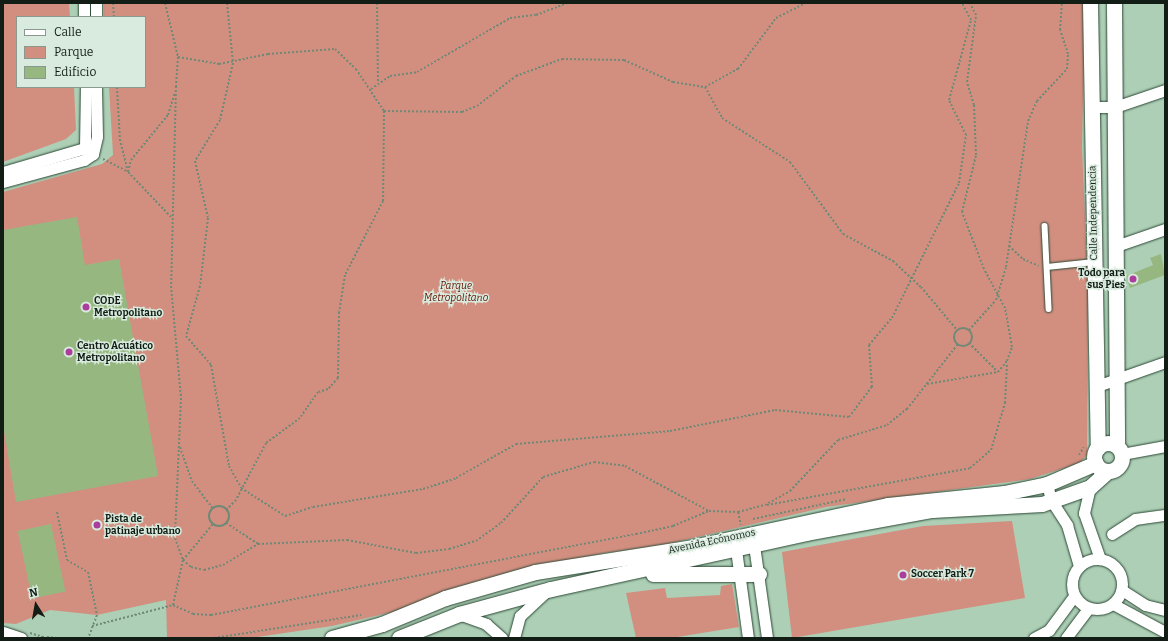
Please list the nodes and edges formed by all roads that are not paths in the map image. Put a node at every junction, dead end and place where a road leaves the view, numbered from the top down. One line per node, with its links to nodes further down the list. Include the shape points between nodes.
1 (84, 3): 5 (street)
2 (96, 3): 6 (street)
3 (1090, 3): 10 (street, Calle Independencia)
4 (1114, 3): 11 (street)
5 (84, 16)
6 (96, 16)
7 (86, 88): 12 (street)
8 (96, 88): 12 (street, via 97,136)
9 (1165, 90): 11 (street)
10 (1092, 107): 11 (street); 18 (street, Calle Independencia)
11 (1115, 107): 17 (street)
12 (89, 151): 13 (street); 14 (street, via 84,160)
13 (3, 172)
14 (3, 182)
15 (1045, 226): 19 (lane)
16 (1165, 229): 17 (street)
17 (1116, 246): 22 (street)
18 (1095, 262): 19 (lane); 23 (street, Calle Independencia)
19 (1047, 267): 20 (lane)
20 (1049, 309)
21 (1165, 362): 22 (street)
22 (1117, 378): 23 (street); 26 (street)
23 (1097, 386): 25 (street, Calle Independencia)
24 (1165, 446): 26 (street)
25 (1098, 448): 26 (street, via 1107,443); 27 (street, Calle Independencia)
26 (1119, 450): 27 (street, via 1117,468)
27 (1102, 467): 28 (street, Avenida Ecónomos); 29 (street, Avenida Ecónomos)
28 (1047, 484): 30 (street); 31 (street, Avenida Ecónomos)
29 (1090, 487): 30 (street, Avenida Ecónomos); 37 (street, via 1084,513)
30 (1051, 500): 31 (street, Avenida Ecónomos); 38 (street, via 1067,525)
31 (888, 511): 34 (street, Avenida Ecónomos)
32 (1165, 515): 33 (street, via 1135,519)
33 (1112, 534)
34 (753, 539): 35 (street, Avenida Ecónomos); 41 (street)
35 (735, 543): 36 (street, Avenida Ecónomos); 39 (street, Avenida Ecónomos); 40 (street)
36 (607, 559): 42 (street); 52 (street, Avenida Ecónomos, via 502,580)
37 (1100, 559): 38 (street); 44 (street, via 1118,570)
38 (1079, 566): 45 (street, via 1072,581)
39 (626, 574): 40 (street); 42 (street, Avenida Ecónomos)
40 (740, 574): 41 (street); 59 (street)
41 (759, 574): 60 (street)
42 (610, 577): 43 (street, Avenida Ecónomos)
43 (551, 589): 49 (street, Avenida Ecónomos); 58 (street, via 526,608 516,624)
44 (1122, 590): 46 (street); 48 (street)
45 (1074, 596): 47 (street); 61 (street, via 1049,630)
46 (1113, 604): 47 (street, via 1097,610); 50 (street)
47 (1089, 608): 62 (street)
48 (1163, 610): 50 (street)
49 (459, 614): 56 (street, Avenida Ecónomos); 57 (street, via 486,624)
50 (1153, 626): 53 (street)
51 (3, 632): 54 (street)
52 (374, 632): 55 (street, Avenida Ecónomos)
53 (1165, 632)
54 (21, 638)
55 (332, 638)
56 (399, 638)
57 (502, 638)
58 (514, 638)
59 (748, 638)
60 (767, 638)
61 (1034, 638)
62 (1066, 638)

